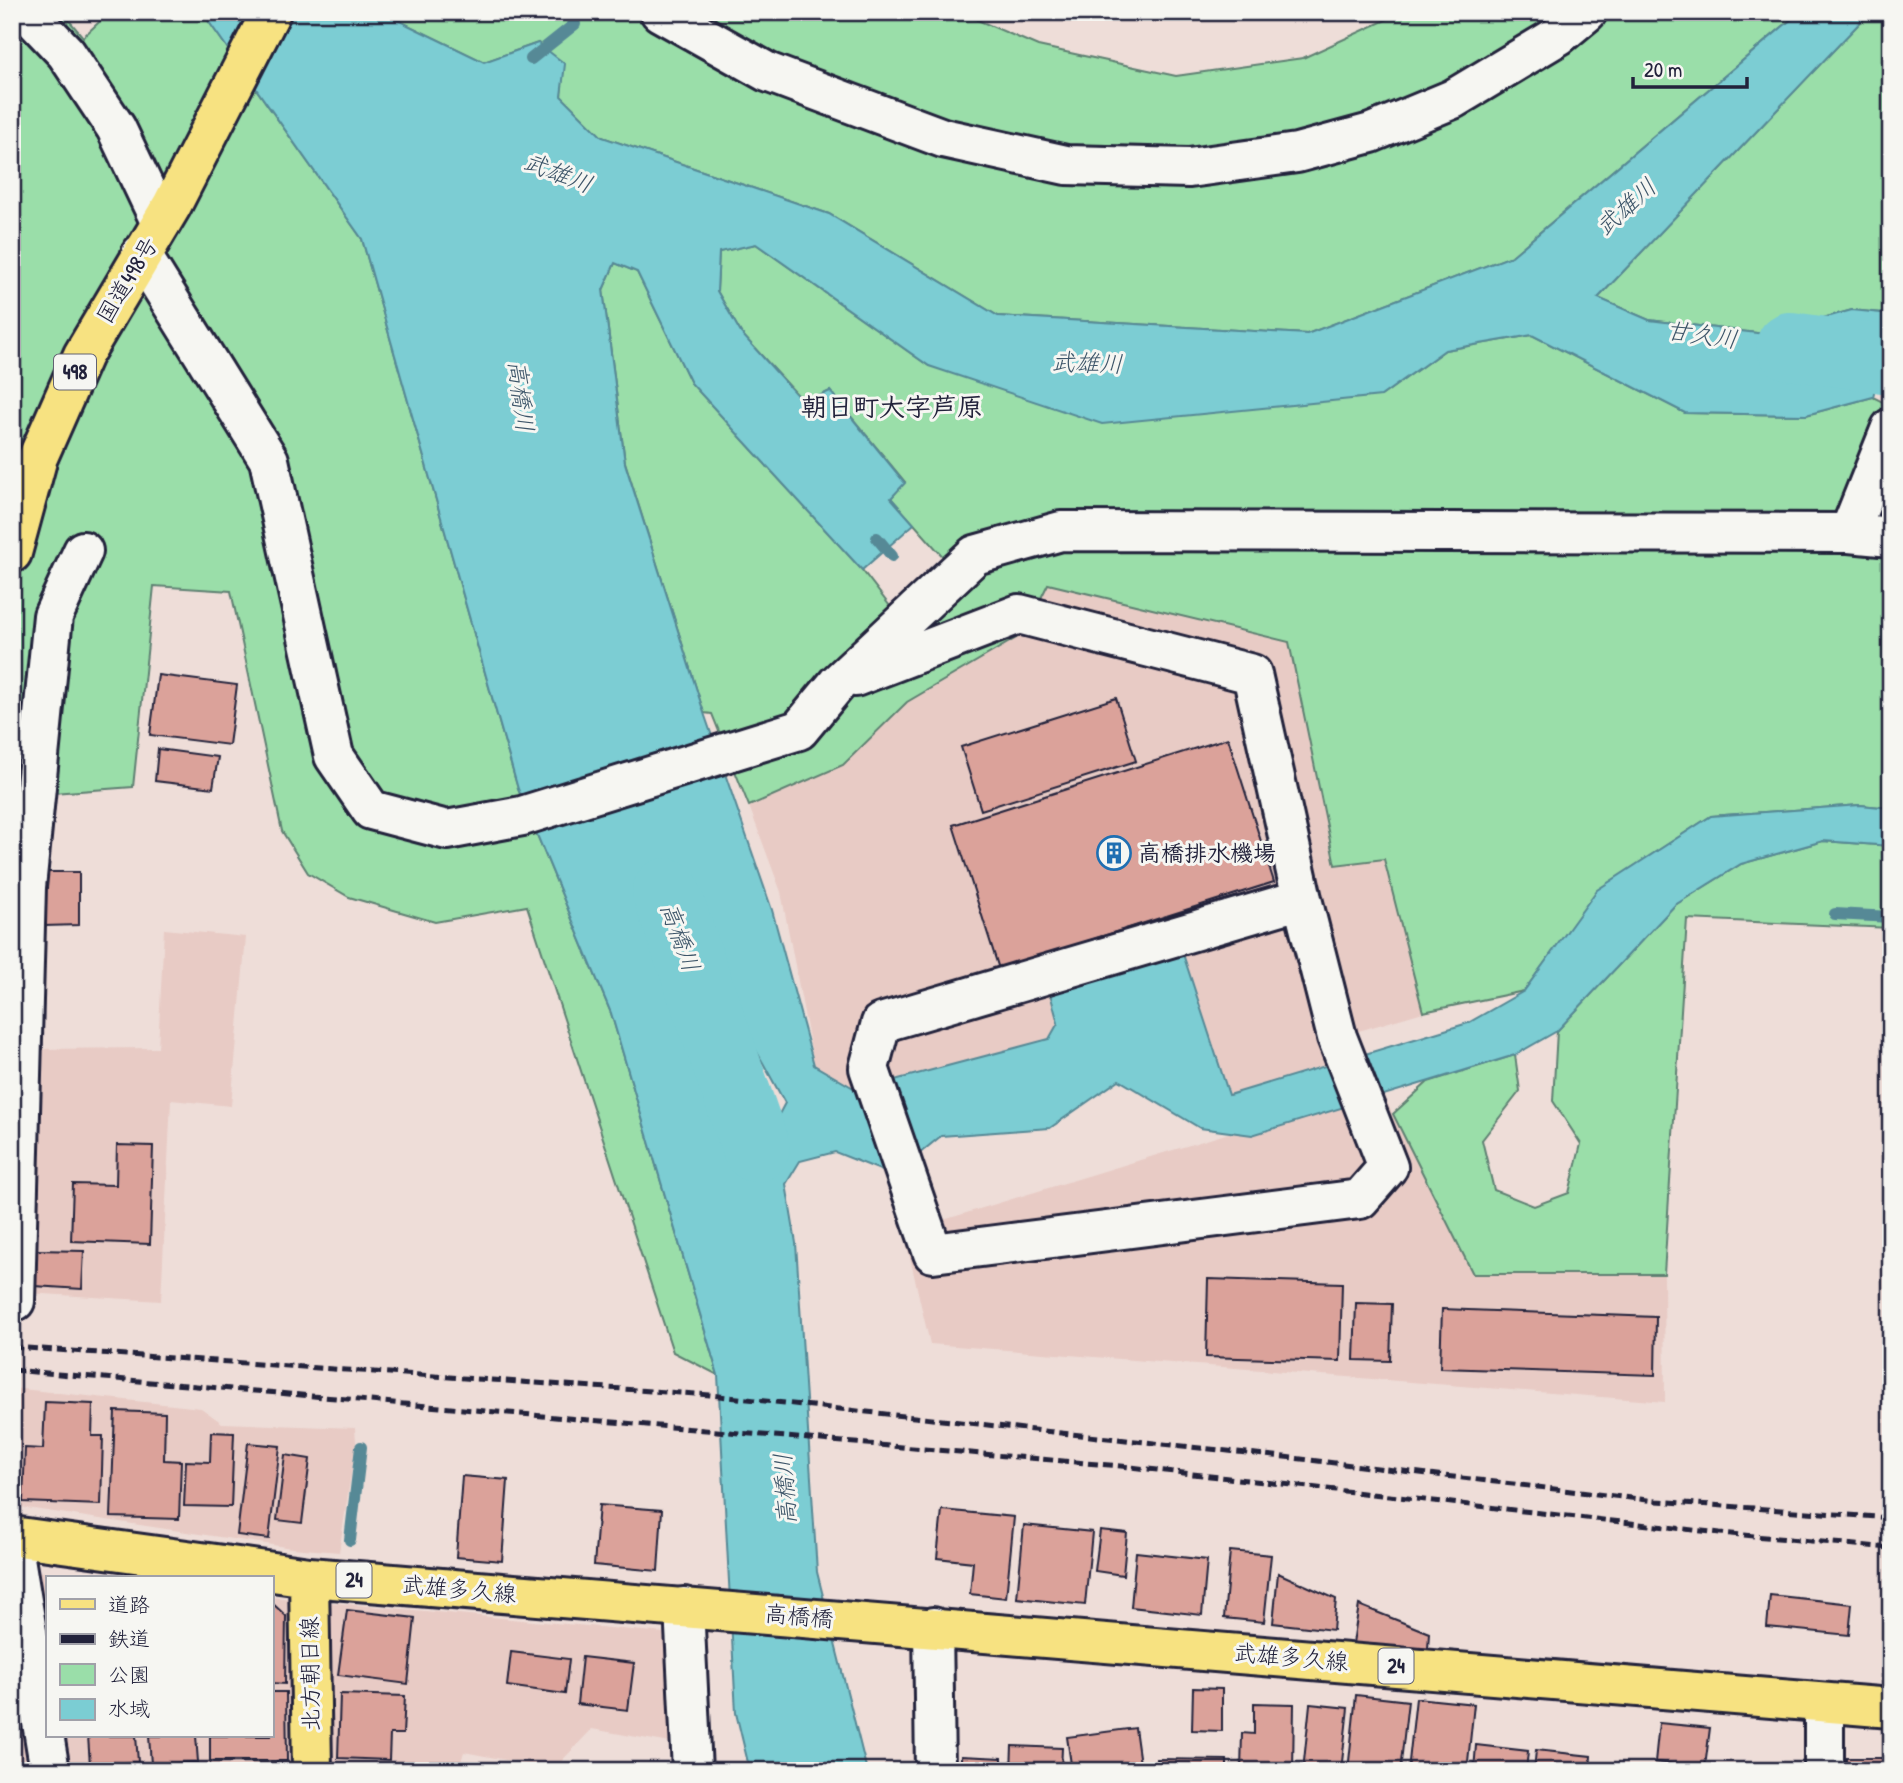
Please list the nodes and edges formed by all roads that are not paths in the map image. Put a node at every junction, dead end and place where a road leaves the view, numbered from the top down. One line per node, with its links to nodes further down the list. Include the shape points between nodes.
1 (27, 12): 5 (street, via 66,53 116,128)
2 (271, 12): 5 (main road, 498)
3 (660, 12): 4 (street, via 767,72 943,138 1066,164 1189,168 1297,153 1371,133 1453,99 1558,36)
4 (1587, 12)
5 (158, 227): 10 (main road, 国道498号 / 498, via 83,355 38,457); 11 (street, via 269,460 334,756 371,810 447,830 522,816 799,730)
6 (1890, 433): 7 (street)
7 (1849, 533): 8 (street); 11 (street, via 1061,531 975,555)
8 (1891, 537)
9 (83, 551): 13 (street, via 53,616 26,887)
10 (12, 553)
11 (837, 684): 12 (street, via 1019,614 1252,674)
12 (1302, 899): 12 (street, via 881,1023 869,1068 933,1253 1360,1199 1388,1167 1337,1037)
13 (16, 1133): 14 (street)
14 (12, 1300)
15 (12, 1538): 16 (main road, 武雄多久線 / 24); 21 (street)
16 (309, 1577): 17 (main road, 武雄多久線 / 24); 22 (main road, 北方朝日線)
17 (691, 1607): 18 (main road, 高橋橋 / 24); 23 (street)
18 (917, 1626): 19 (main road, 武雄多久線 / 24); 24 (street)
19 (1824, 1703): 20 (main road, 武雄多久線 / 24); 25 (street)
20 (1891, 1708)
21 (50, 1771)
22 (312, 1771)
23 (692, 1771)
24 (935, 1771)
25 (1824, 1771)

